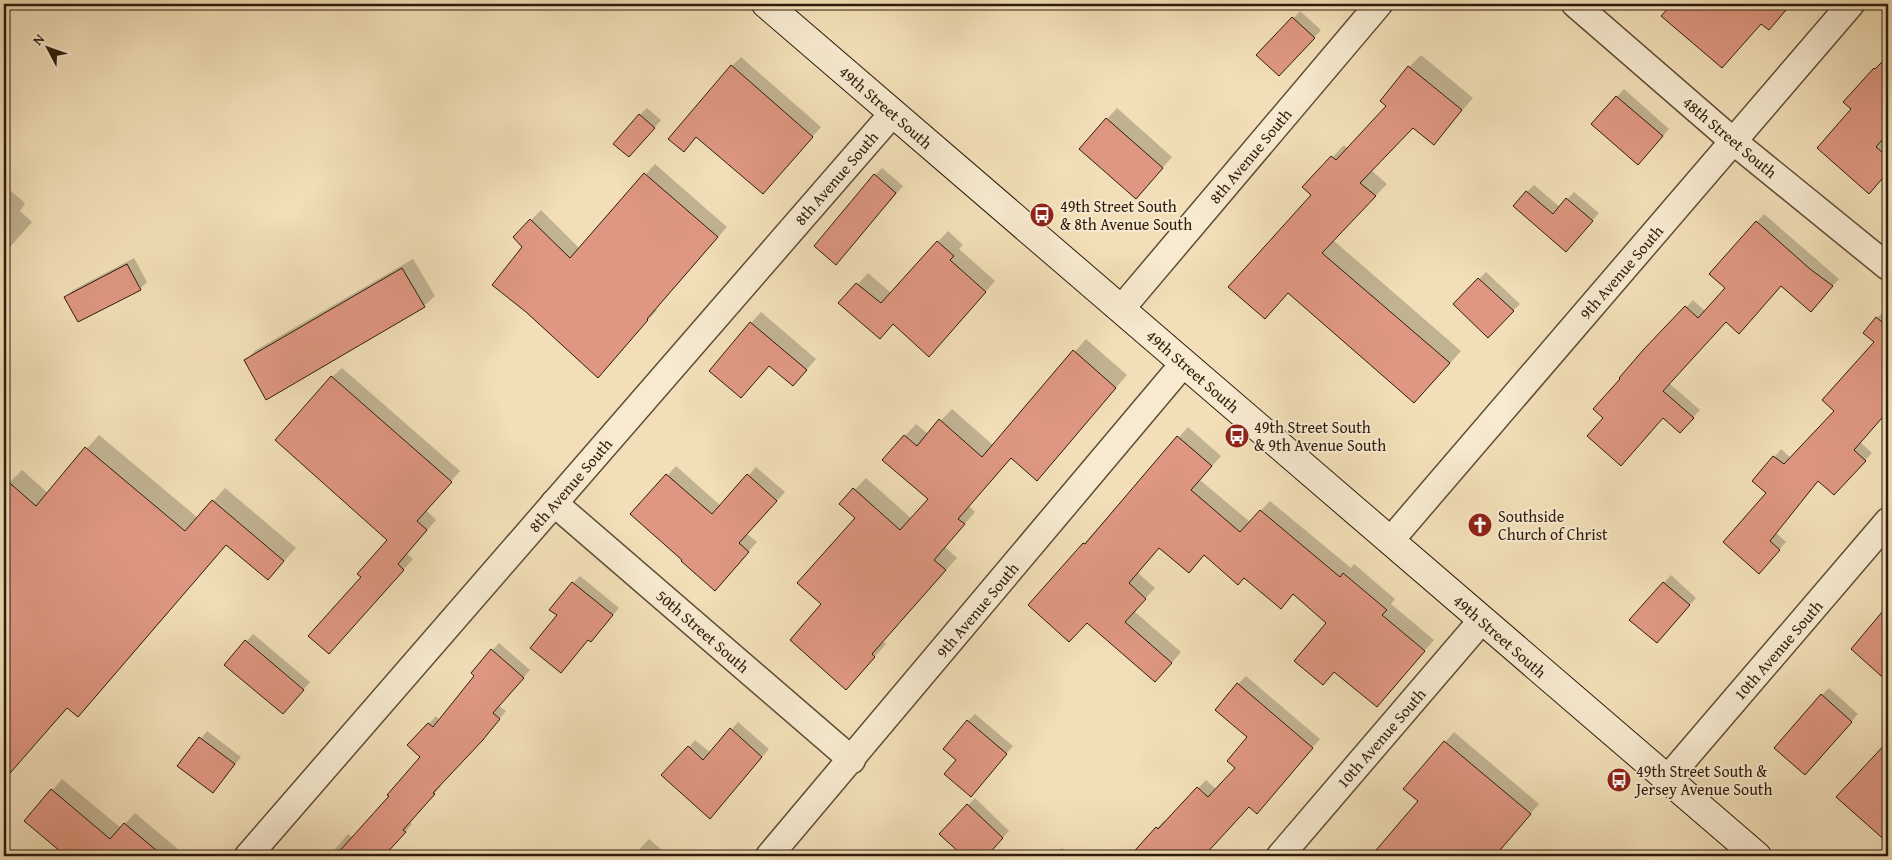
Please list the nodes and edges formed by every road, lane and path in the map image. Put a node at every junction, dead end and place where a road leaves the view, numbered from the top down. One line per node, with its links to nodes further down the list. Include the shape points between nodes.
1 (766, 4): 5 (main road, 49th Street South)
2 (1379, 4): 8 (street, 8th Avenue South)
3 (1575, 4): 6 (street, 48th Street South)
4 (1851, 4): 6 (street, 9th Avenue South)
5 (892, 113): 8 (main road, 49th Street South); 10 (street, 8th Avenue South)
6 (1733, 141): 7 (street, 48th Street South); 12 (street, 9th Avenue South)
7 (1888, 267)
8 (1121, 309): 9 (main road, 49th Street South)
9 (1184, 363): 12 (main road, 49th Street South); 14 (street, 9th Avenue South)
10 (554, 503): 14 (street, 50th Street South); 16 (street, 8th Avenue South)
11 (1888, 521): 15 (street, 10th Avenue South)
12 (1390, 541): 13 (main road, 49th Street South)
13 (1482, 620): 15 (main road, 49th Street South); 18 (street, 10th Avenue South)
14 (852, 760): 17 (street, 9th Avenue South)
15 (1667, 779): 19 (main road, 49th Street South)
16 (248, 856)
17 (769, 856)
18 (1280, 856)
19 (1757, 856)

